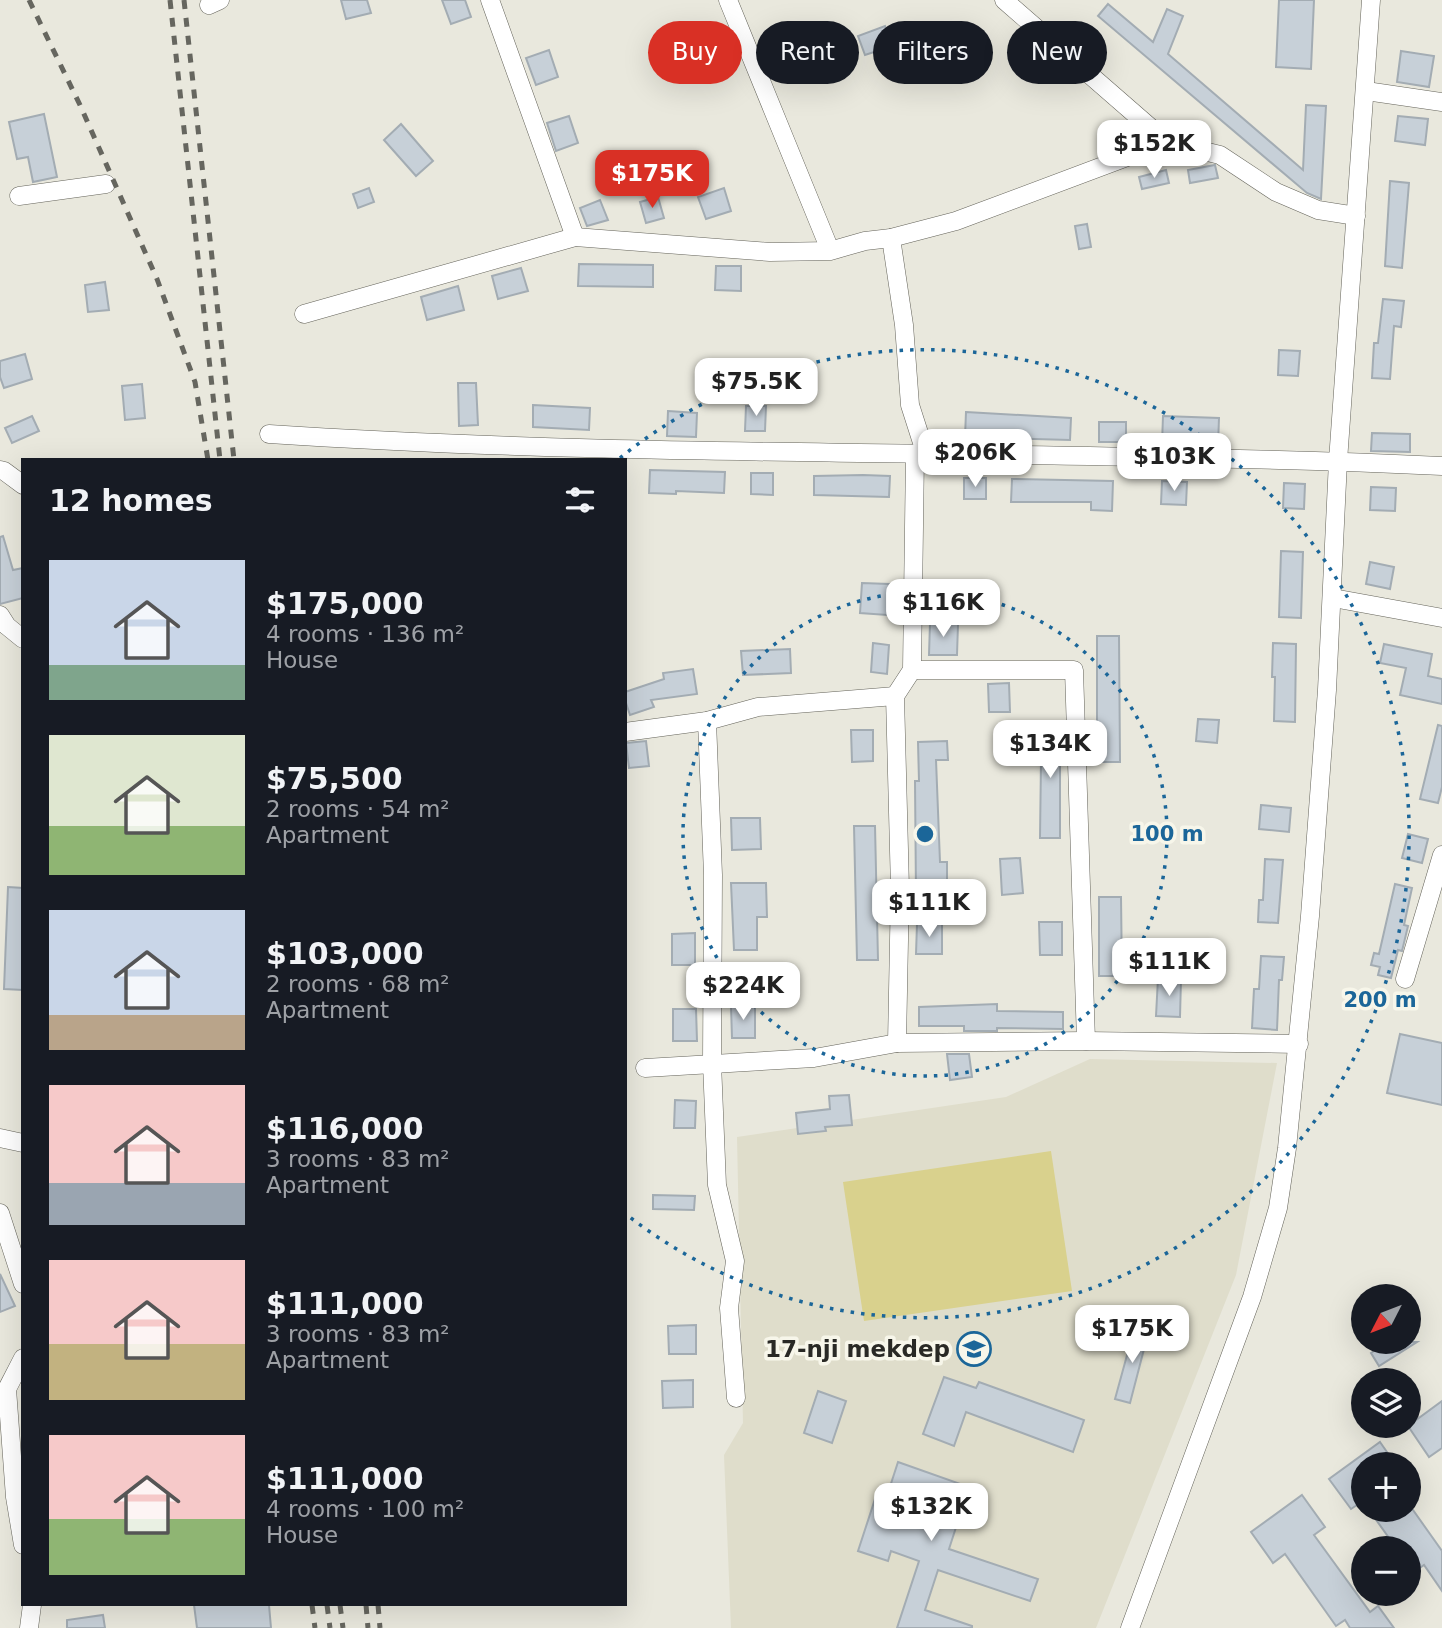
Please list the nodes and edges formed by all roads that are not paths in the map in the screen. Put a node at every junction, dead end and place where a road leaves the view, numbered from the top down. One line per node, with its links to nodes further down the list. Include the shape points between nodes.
1 (490, 0): 11 (street)
2 (728, 0): 13 (street)
3 (1004, 0): 7 (street)
4 (1371, 0): 5 (street)
5 (1366, 91): 6 (street); 10 (street)
6 (1442, 102)
7 (1167, 142): 10 (street, via 1220,155 1276,192 1318,210); 12 (street, via 956,221)
8 (106, 184): 9 (street)
9 (19, 196)
10 (1356, 216): 17 (street)
11 (575, 237): 13 (street, via 770,252); 14 (street)
12 (891, 238): 13 (street); 16 (street, via 910,405)
13 (830, 250)
14 (304, 314)
15 (270, 434): 16 (street, via 389,442)
16 (921, 455): 17 (street); 25 (street)
17 (1338, 461): 18 (street); 21 (street)
18 (1442, 466)
19 (0, 470): 20 (street)
20 (21, 484)
21 (1333, 598): 23 (street); 33 (street)
22 (0, 614): 24 (street)
23 (1442, 618)
24 (21, 637)
25 (912, 670): 26 (street); 31 (street, via 1074,670)
26 (895, 696): 27 (street, via 758,707); 32 (street, via 900,889)
27 (707, 721): 28 (street); 34 (street, via 713,875)
28 (627, 732)
29 (1442, 855): 30 (street)
30 (1405, 979)
31 (1086, 1041): 32 (street); 33 (street)
32 (897, 1043): 34 (street, via 814,1058)
33 (1298, 1044): 46 (street, via 1278,1208 1252,1297)
34 (712, 1063): 35 (street); 42 (street, via 717,1185 735,1261 729,1308)
35 (645, 1069)
36 (0, 1139): 37 (street)
37 (21, 1143)
38 (0, 1213): 39 (street)
39 (21, 1278)
40 (21, 1361): 41 (street)
41 (4, 1390): 43 (street)
42 (736, 1398)
43 (21, 1533)
44 (32, 1606): 45 (street)
45 (29, 1628)
46 (1130, 1628)

